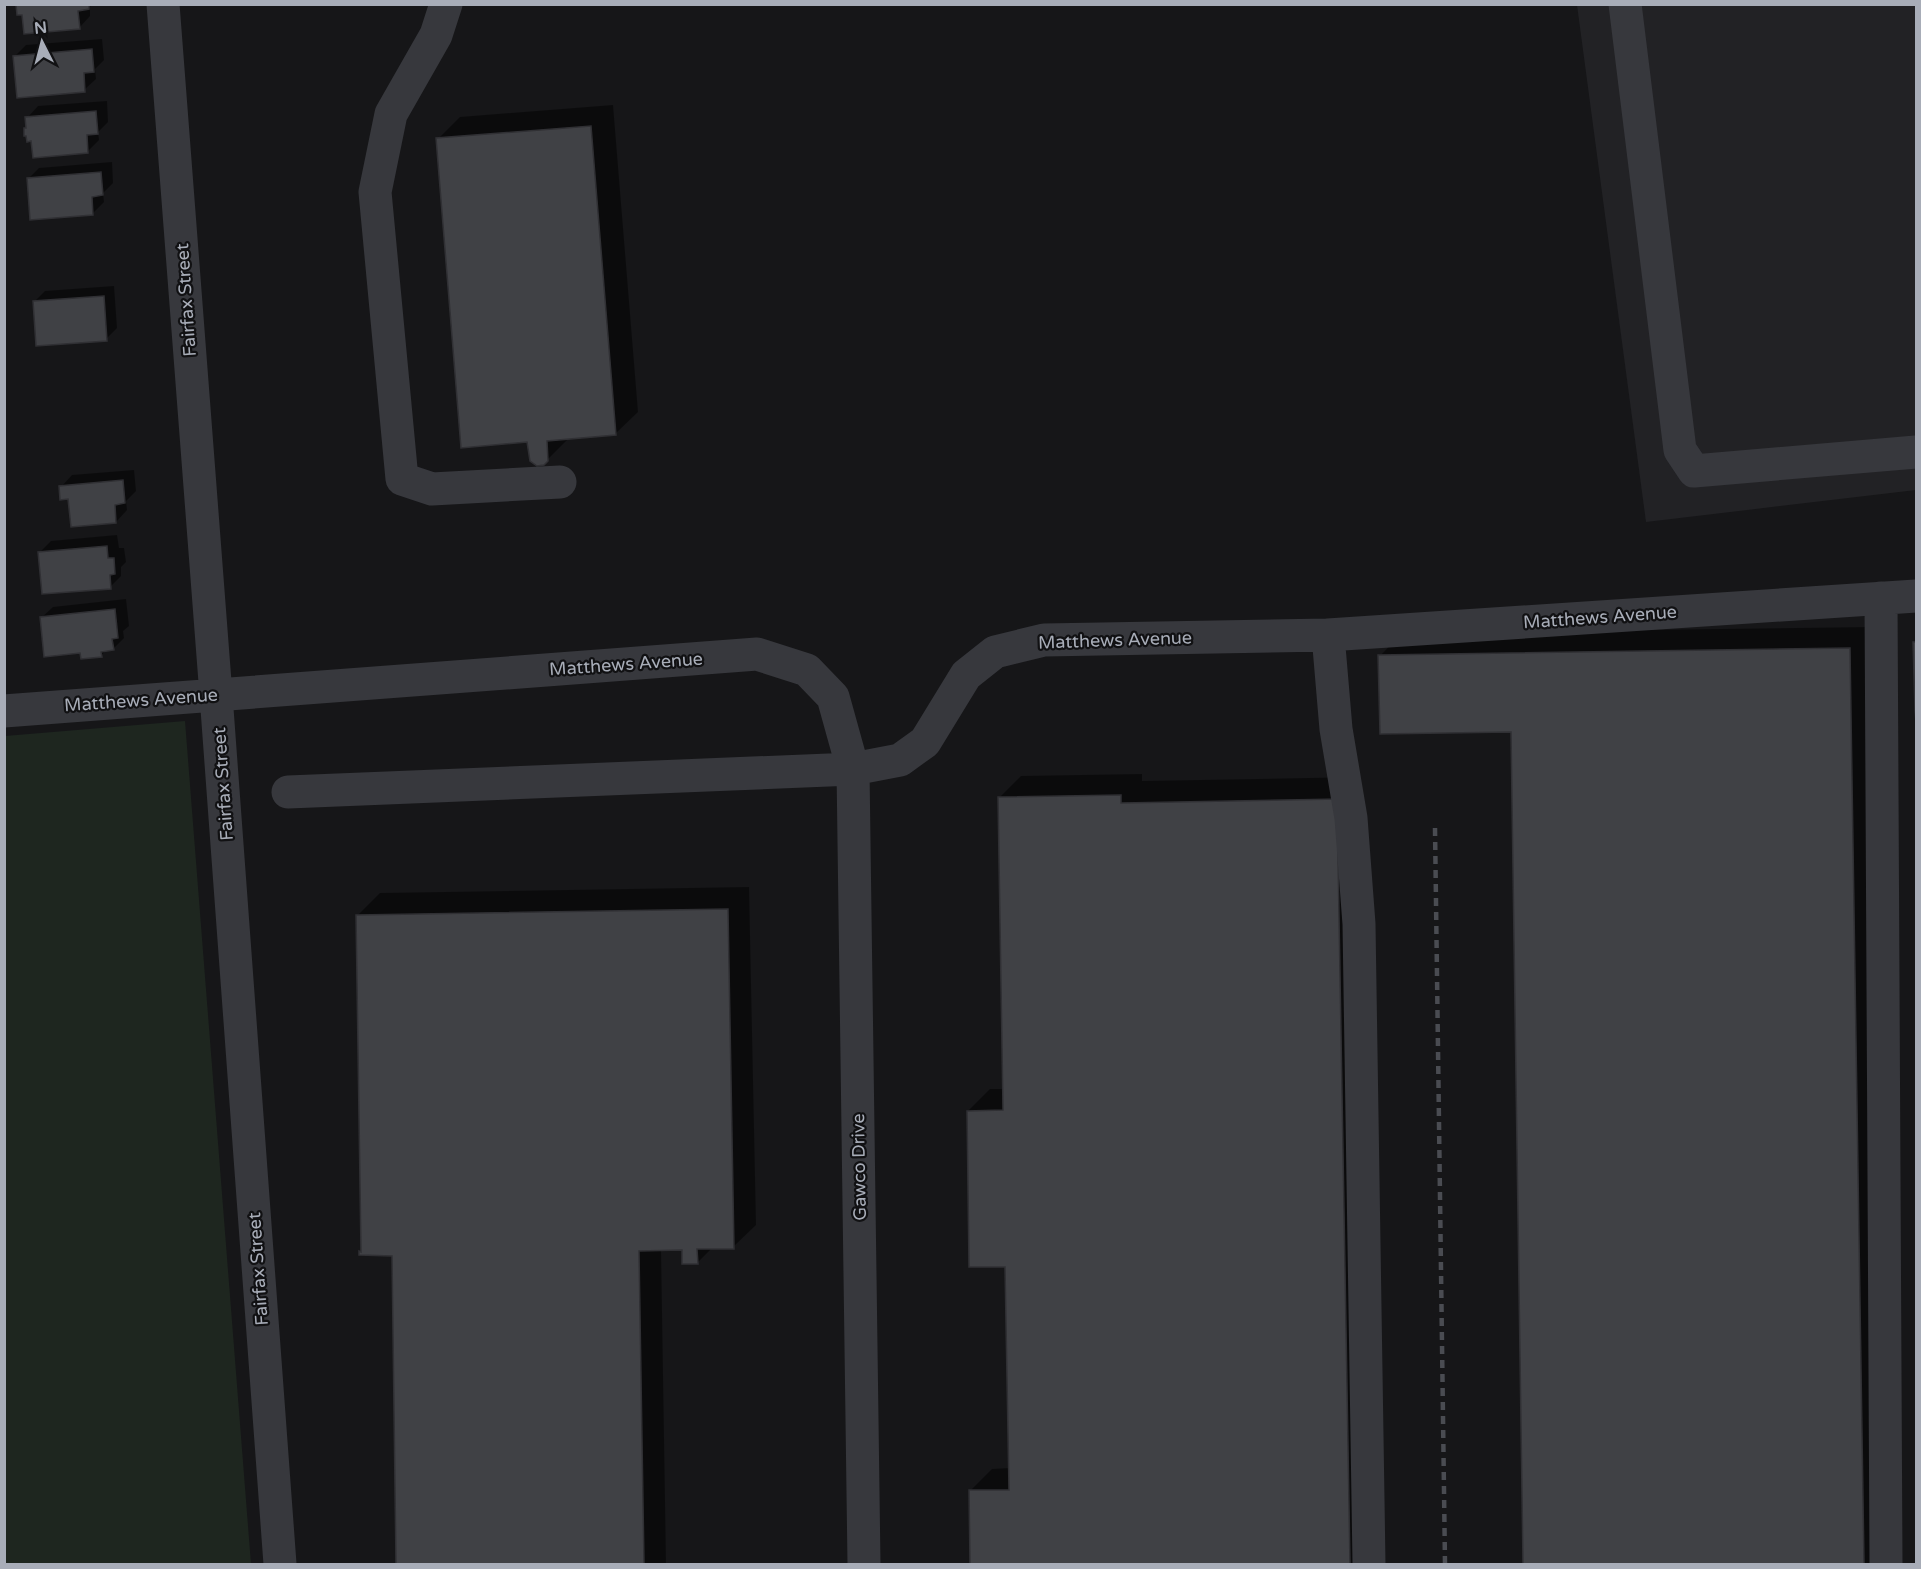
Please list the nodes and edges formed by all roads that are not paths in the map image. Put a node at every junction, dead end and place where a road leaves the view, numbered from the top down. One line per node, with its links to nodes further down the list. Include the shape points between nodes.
1 (163, 4): 9 (street, Fairfax Street)
2 (446, 4): 5 (street, via 436,35 391,114 375,192 402,479 432,489)
3 (1625, 4): 4 (street, via 1680,450 1694,471)
4 (1917, 452)
5 (560, 482)
6 (1917, 596): 7 (street, Matthews Avenue)
7 (1881, 598): 8 (street, Matthews Avenue); 16 (street)
8 (1328, 635): 11 (street, Matthews Avenue, via 1044,640 995,652 966,675 925,742 900,760); 15 (street, via 1336,729 1351,818 1359,924)
9 (216, 695): 10 (street, Matthews Avenue); 11 (street, Matthews Avenue, via 757,654 807,670 833,697); 13 (street, Fairfax Street)
10 (4, 711)
11 (853, 769): 12 (street); 14 (street, Gawco Drive)
12 (288, 792)
13 (280, 1564)
14 (864, 1564)
15 (1369, 1564)
16 (1886, 1564)

